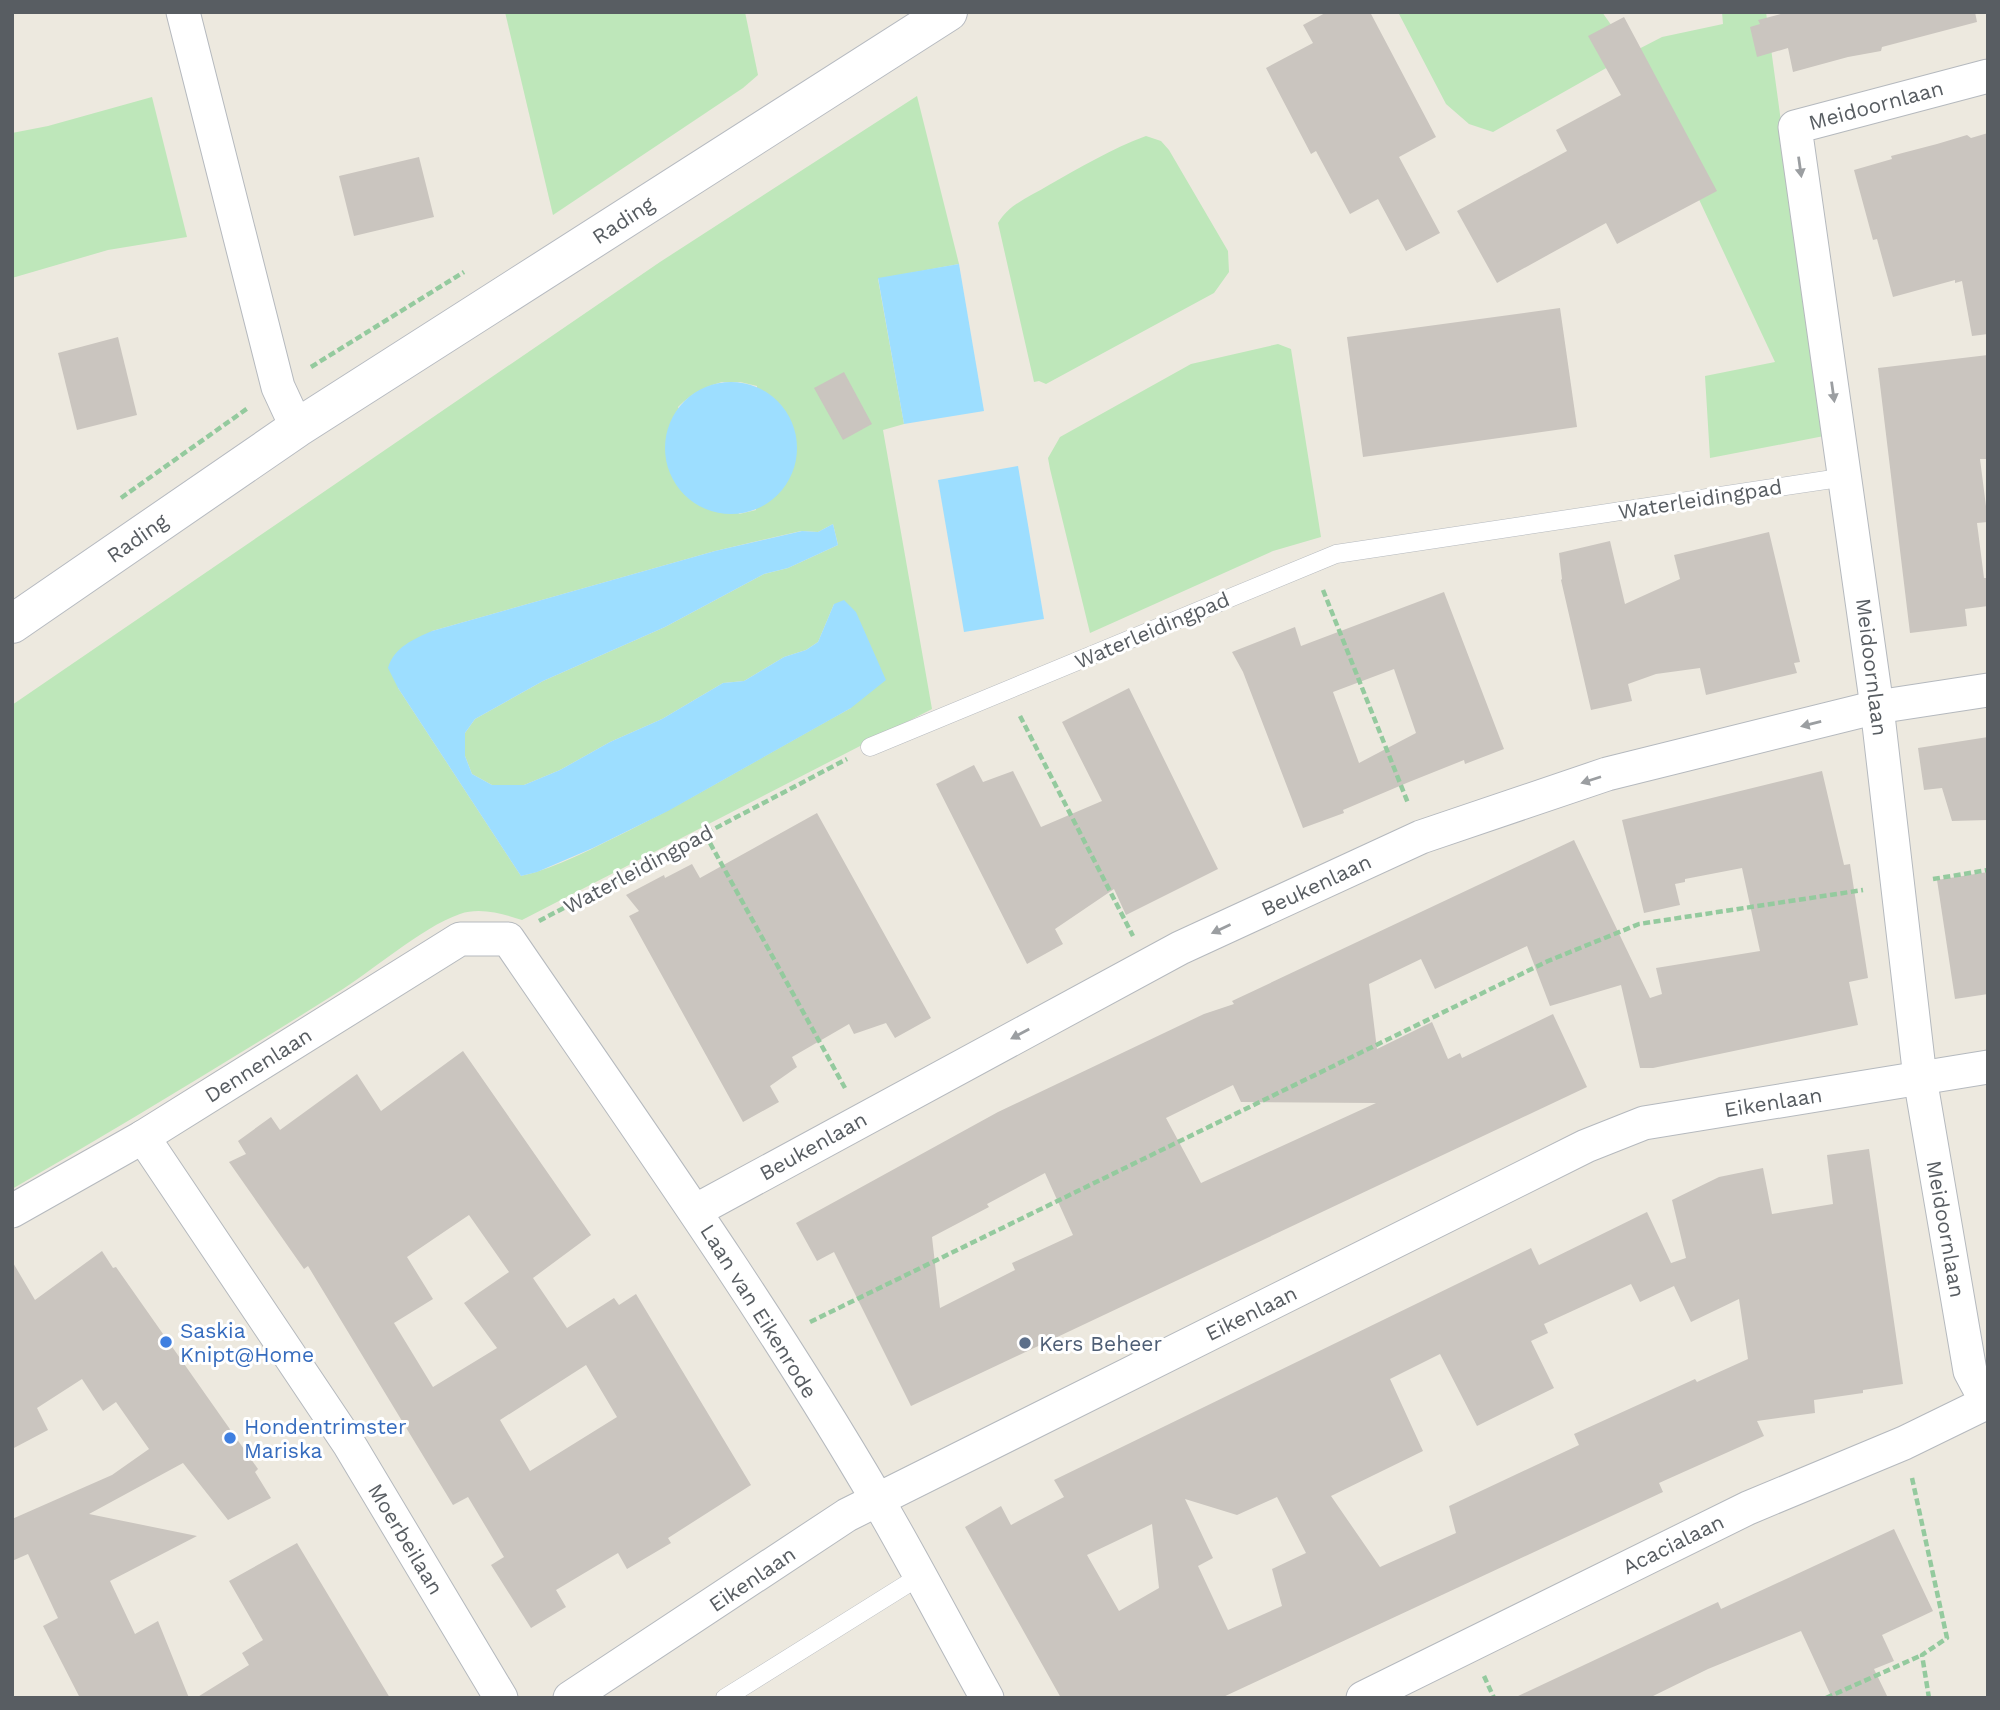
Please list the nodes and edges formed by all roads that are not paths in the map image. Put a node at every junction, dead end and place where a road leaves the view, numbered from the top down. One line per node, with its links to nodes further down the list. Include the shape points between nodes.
1 (183, 12): 4 (street, via 278,387)
2 (948, 12): 4 (main road, Rading)
3 (1988, 76): 5 (street, Meidoornlaan, one-way to 5, via 1795,127)
4 (297, 428): 6 (main road, Rading)
5 (1846, 477): 8 (street, Meidoornlaan); 9 (lane, Waterleidingpad, via 1336,554)
6 (12, 624)
7 (1988, 690): 8 (street, Beukenlaan)
8 (1877, 707): 12 (street, Meidoornlaan); 15 (street, Beukenlaan, one-way to 15, via 1608,774 1421,836 1180,948)
9 (870, 747)
10 (508, 939): 13 (street, Dennenlaan, via 460,939); 15 (street, Laan van Eikenrode)
11 (1988, 1067): 12 (street, Eikenlaan)
12 (1920, 1078): 16 (street, Meidoornlaan, via 1970,1371); 17 (street, Eikenlaan, via 1644,1123 1562,1158)
13 (143, 1137): 14 (street, Dennenlaan); 19 (street, Moerbeilaan, via 349,1444)
14 (12, 1211)
15 (695, 1211): 17 (street, Laan van Eikenrode)
16 (1987, 1401): 23 (street, Acacialaan, via 1904,1443 1748,1508)
17 (877, 1499): 18 (street, Laan van Eikenrode); 20 (street, Eikenlaan)
18 (920, 1576): 21 (lane); 22 (street, Laan van Eikenrode)
19 (501, 1698)
20 (570, 1698)
21 (725, 1698)
22 (987, 1698)
23 (1363, 1698)

